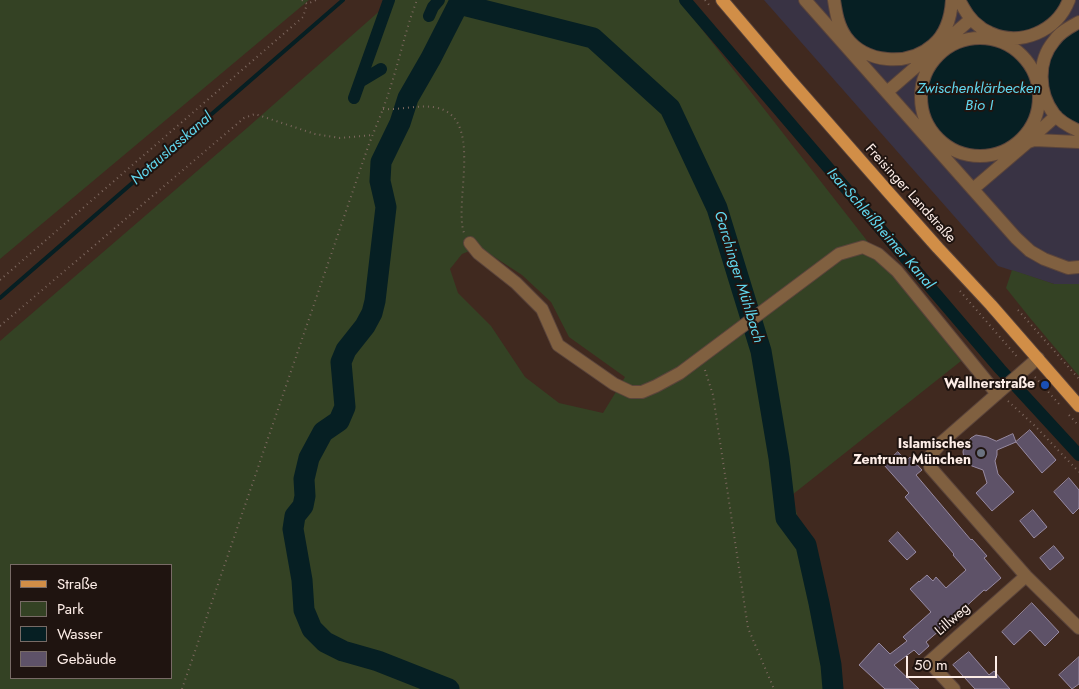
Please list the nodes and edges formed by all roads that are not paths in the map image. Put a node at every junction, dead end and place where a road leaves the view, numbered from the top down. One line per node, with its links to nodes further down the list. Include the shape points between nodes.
1 (722, 0): 24 (main road, Freisinger Landstraße)
2 (805, 0): 12 (street)
3 (834, 0): 12 (street)
4 (952, 0): 13 (street, via 951,13)
5 (959, 0): 7 (street)
6 (1069, 0): 8 (street, via 1066,10)
7 (971, 18): 11 (street); 13 (street)
8 (1057, 20): 10 (street); 11 (street, via 1037,34)
9 (1079, 22): 10 (street)
10 (1066, 30): 14 (street, via 1053,41 1044,58)
11 (998, 38): 13 (street, via 962,40 946,49); 14 (street, via 1025,57)
12 (846, 41): 13 (street, via 877,58 896,60); 15 (street)
13 (936, 50): 15 (street); 18 (street, via 923,79 920,99 923,117)
14 (1040, 86): 16 (street); 20 (street, via 1039,106)
15 (887, 92): 18 (street)
16 (1056, 116): 17 (street); 20 (street)
17 (1079, 131)
18 (934, 140): 20 (street, via 964,154 982,156 1001,153); 21 (street)
19 (1079, 142): 20 (street, via 1034,140)
20 (1023, 143): 21 (street)
21 (973, 189): 23 (street, via 1030,251 1068,268)
22 (470, 243): 25 (street, via 542,309 558,345 631,392 642,392 680,373 840,254 863,247 878,254 897,271)
23 (1079, 267)
24 (1038, 358): 25 (street); 26 (main road, Freisinger Landstraße)
25 (1001, 391): 27 (street, via 942,442 931,455 930,467)
26 (1079, 406)
27 (1026, 576): 28 (street); 29 (street, Lillweg, via 928,662)
28 (1079, 628)
29 (954, 689)

